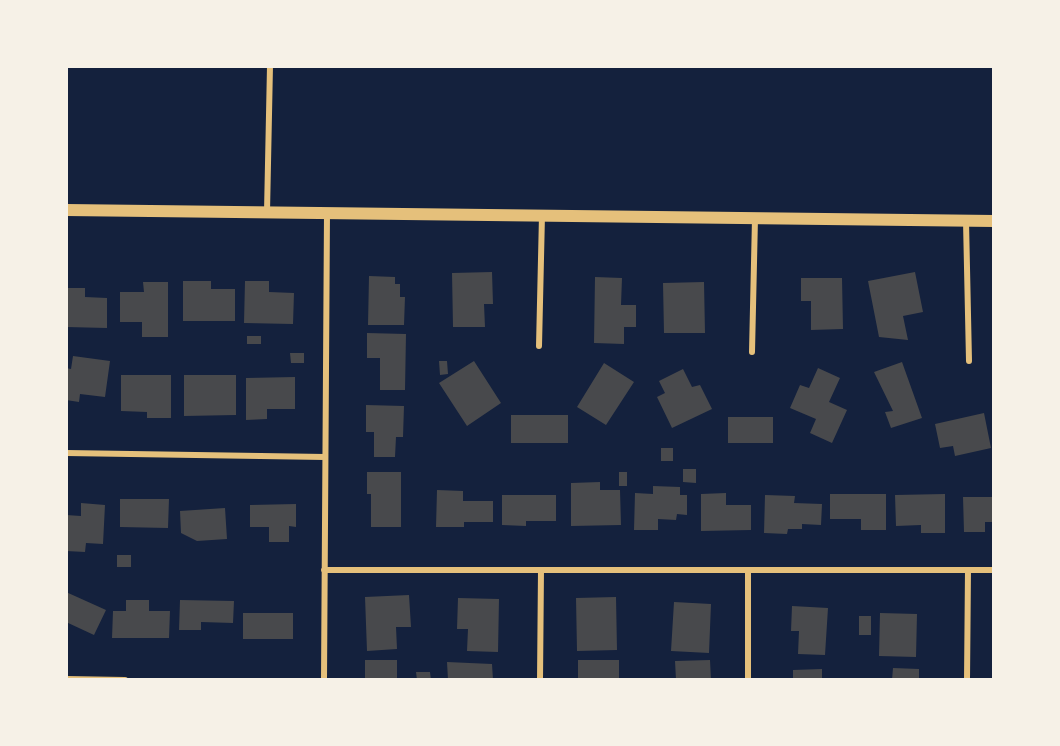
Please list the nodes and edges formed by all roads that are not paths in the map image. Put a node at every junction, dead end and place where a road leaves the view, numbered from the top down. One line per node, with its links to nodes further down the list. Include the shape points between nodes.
1 (270, 66): 3 (street)
2 (66, 210): 3 (main road)
3 (267, 212): 4 (main road)
4 (327, 212): 5 (main road); 13 (street)
5 (542, 215): 6 (main road); 9 (street)
6 (755, 218): 7 (main road); 10 (street)
7 (966, 220): 8 (main road); 11 (street)
8 (994, 220)
9 (539, 346)
10 (753, 352)
11 (969, 361)
12 (66, 453): 13 (street)
13 (325, 457): 14 (street)
14 (324, 570): 15 (street); 21 (street)
15 (541, 570): 16 (street); 22 (street)
16 (748, 570): 17 (street); 23 (street)
17 (968, 570): 18 (street); 24 (street)
18 (994, 570)
19 (66, 679): 20 (street)
20 (126, 680)
21 (324, 680)
22 (540, 680)
23 (748, 680)
24 (967, 680)

